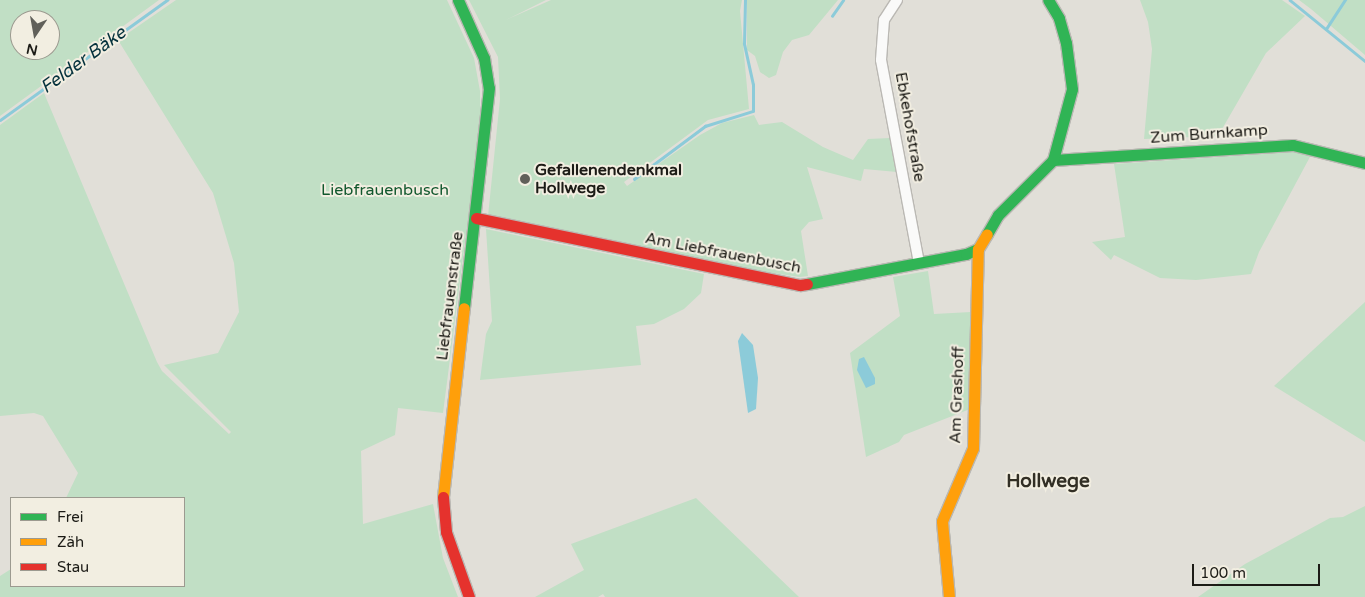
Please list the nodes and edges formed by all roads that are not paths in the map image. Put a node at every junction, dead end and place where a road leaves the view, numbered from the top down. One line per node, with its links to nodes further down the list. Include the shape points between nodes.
1 (458, 0): 6 (street, Liebfrauenstraße, via 484,58 488,80)
2 (897, 0): 9 (street, Ebkehofstraße, via 884,20 881,60)
3 (1048, 0): 4 (street, via 1059,18 1072,70 1072,90)
4 (1053, 160): 5 (street, Zum Burnkamp, via 1293,145); 7 (street, via 998,215)
5 (1365, 163)
6 (476, 218): 9 (street, Am Liebfrauenbusch, via 800,285); 11 (street, Liebfrauenstraße, via 443,500 446,532)
7 (978, 248): 8 (street, Am Liebfrauenbusch); 10 (street, Am Grashoff)
8 (966, 254): 9 (street, Am Liebfrauenbusch); 10 (street)
9 (919, 263)
10 (976, 264): 12 (street, Am Grashoff, via 973,448 942,521)
11 (469, 597)
12 (949, 597)

